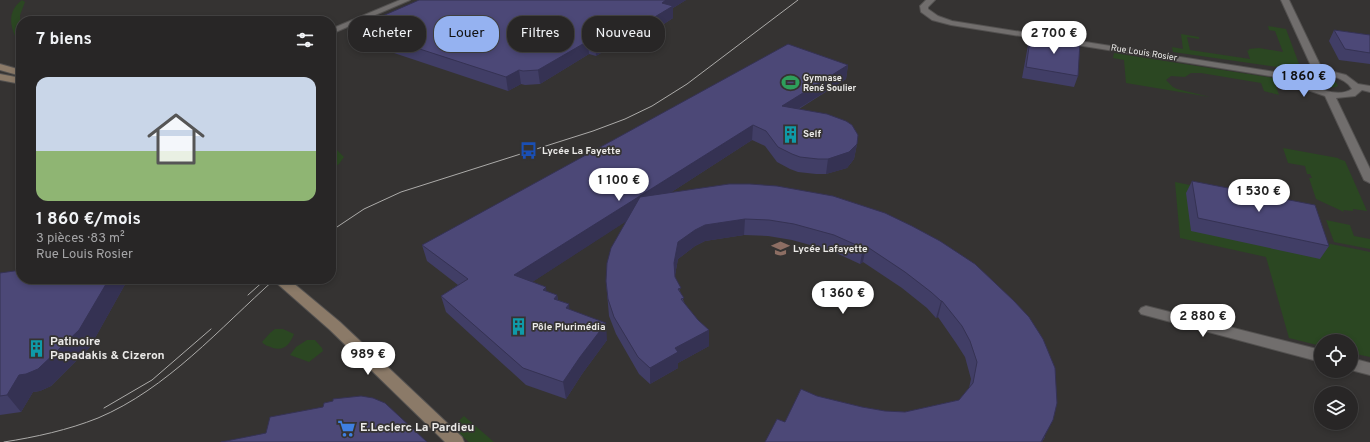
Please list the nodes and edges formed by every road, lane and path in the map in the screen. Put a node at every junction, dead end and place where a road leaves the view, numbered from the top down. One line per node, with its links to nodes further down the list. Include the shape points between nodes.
1 (406, 0): 4 (street)
2 (931, 0): 9 (street, Rue Louis Rosier, via 924,6 924,10 935,18 951,22)
3 (1285, 0): 6 (street)
4 (336, 30)
5 (0, 67): 7 (main road)
6 (1318, 71): 9 (street, via 1298,71 1293,73); 11 (street, via 1341,77)
7 (16, 72)
8 (0, 76): 10 (main road)
9 (1293, 77): 13 (street, via 1305,87)
10 (16, 80)
11 (1356, 86): 12 (street); 13 (street, via 1357,90 1348,95)
12 (1370, 89)
13 (1329, 94): 14 (street)
14 (1370, 180)
15 (286, 284): 20 (main road, via 335,326)
16 (1146, 311): 17 (street)
17 (1314, 354)
18 (1358, 366): 19 (street)
19 (1370, 369)
20 (456, 442)

